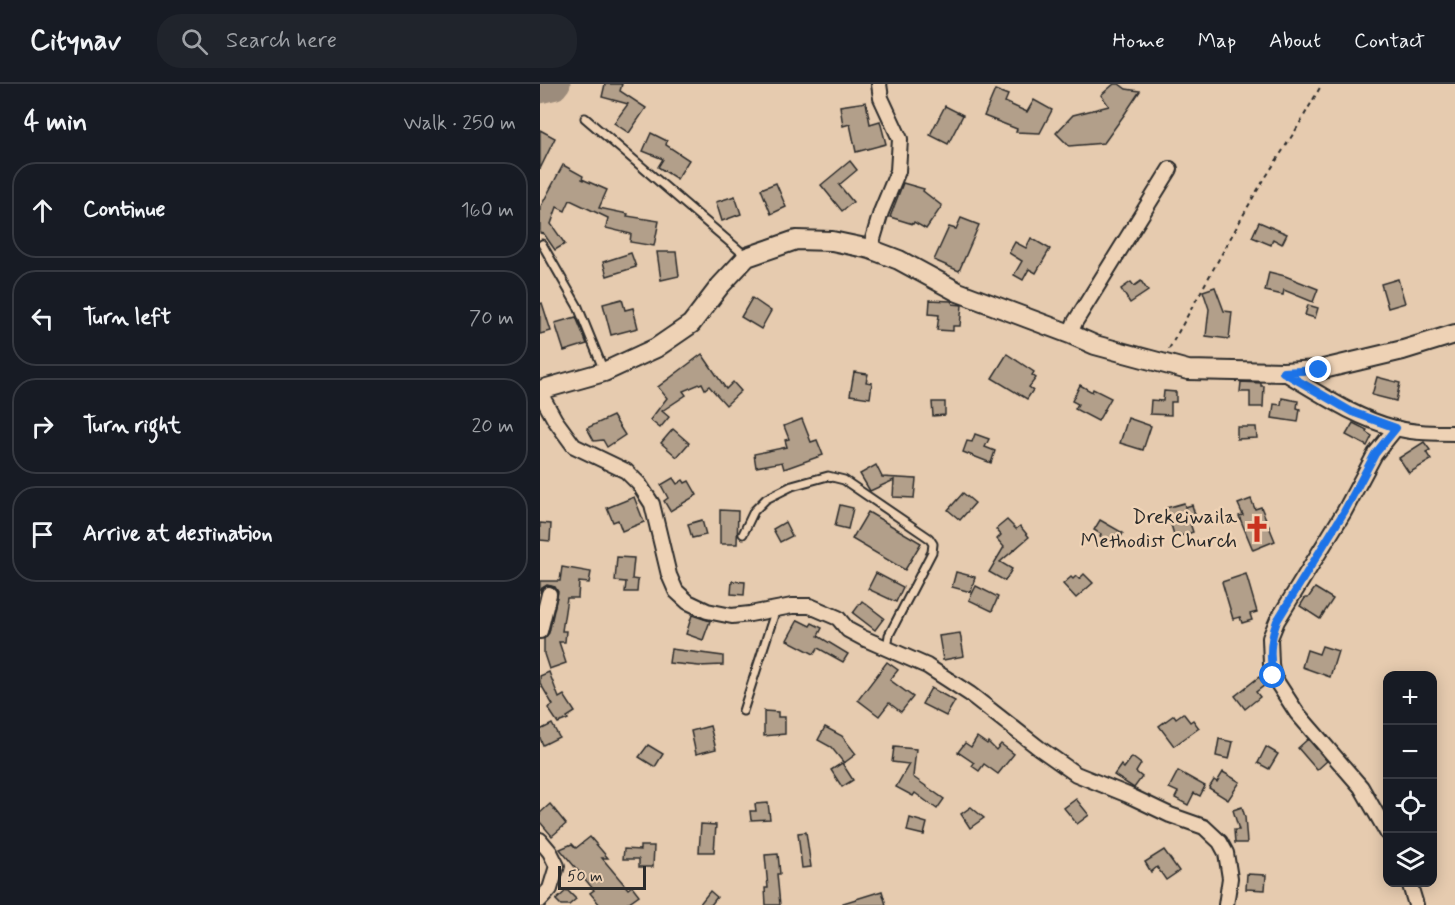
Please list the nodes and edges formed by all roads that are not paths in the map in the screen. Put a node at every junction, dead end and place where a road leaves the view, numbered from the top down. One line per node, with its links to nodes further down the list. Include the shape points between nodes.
1 (879, 84): 5 (street, via 881,98 900,139 898,171)
2 (585, 118): 6 (lane)
3 (1170, 169): 7 (street)
4 (542, 244): 9 (lane, via 578,307)
5 (870, 249): 6 (street, via 832,241 796,240); 7 (street, via 958,292)
6 (747, 257): 9 (street, via 691,324 656,348)
7 (1070, 334): 10 (street, via 1095,345 1188,370)
8 (1455, 334): 10 (street, via 1319,370)
9 (604, 372): 11 (street)
10 (1283, 372): 12 (street, via 1352,412)
11 (540, 392): 16 (street, via 574,446 626,471 639,484 652,504 675,591 707,611 732,616)
12 (1396, 428): 13 (street); 20 (street, via 1379,449 1270,638 1273,676 1297,713 1361,787)
13 (1455, 433)
14 (742, 534): 18 (lane, via 754,511 766,499 792,486 828,476 844,480 929,538 932,552 889,635)
15 (549, 594): 17 (street)
16 (774, 608): 18 (street, via 810,606 838,618 848,630); 19 (lane)
17 (540, 631)
18 (887, 649): 24 (street, via 927,666 970,694 1077,774 1204,827 1226,853 1230,878)
19 (743, 711)
20 (1387, 833)
21 (540, 840): 23 (street, via 557,866 550,889)
22 (1411, 887): 25 (street)
23 (540, 900)
24 (1226, 905)
25 (1416, 905)

